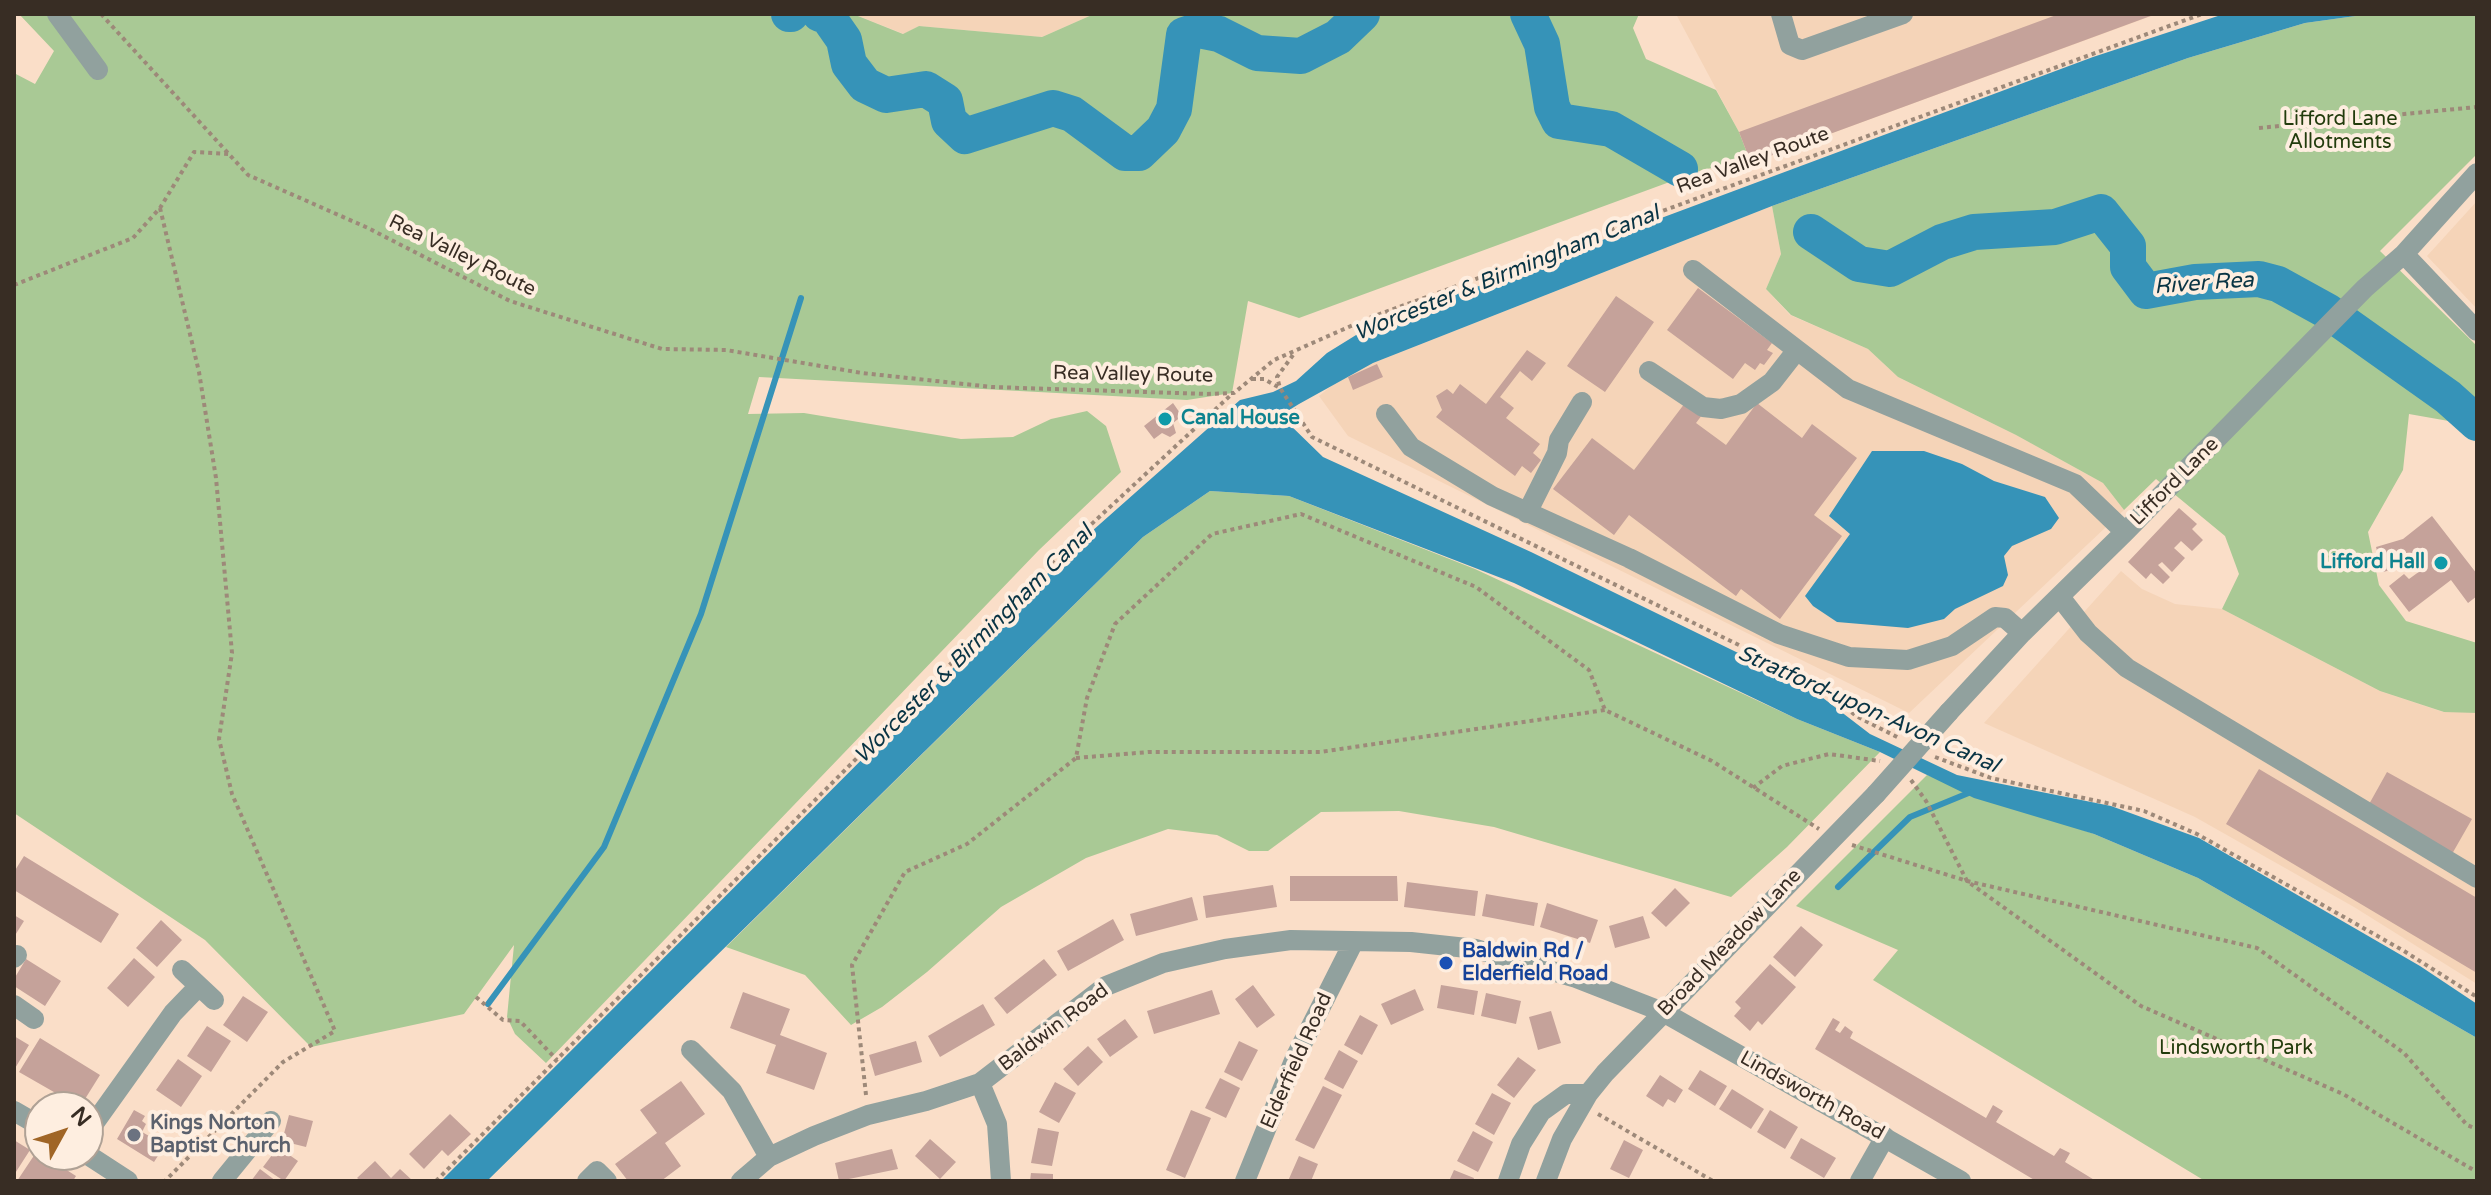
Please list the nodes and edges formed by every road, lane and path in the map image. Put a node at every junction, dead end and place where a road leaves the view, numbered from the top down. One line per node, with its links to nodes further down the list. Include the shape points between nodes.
1 (57, 14): 6 (street)
2 (101, 14): 9 (path, Rea Valley Route)
3 (1781, 14): 4 (street, via 1790,45 1802,50)
4 (1903, 14)
5 (2202, 14): 17 (path, Rea Valley Route, via 1369,318)
6 (98, 70)
7 (2477, 107): 8 (path)
8 (2259, 128)
9 (229, 154): 11 (path, via 194,152); 21 (path, Rea Valley Route, via 248,175 368,228 510,301 662,349 726,350 992,387)
10 (2477, 173): 12 (street, Lifford Lane)
11 (160, 208): 14 (path, via 133,238); 61 (path, via 199,372 216,478 232,653 219,739 232,794 335,1031 283,1062)
12 (2404, 254): 15 (street); 25 (street, Lifford Lane)
13 (1693, 270): 16 (street)
14 (14, 285)
15 (2477, 331)
16 (1797, 350): 18 (street, via 1772,382 1741,404 1721,409 1703,407); 25 (street, via 1848,389 2075,484)
17 (1294, 353): 19 (path, Rea Valley Route, via 1274,360); 20 (path, via 1277,377)
18 (1649, 371)
19 (1250, 379): 20 (path, via 1264,379); 21 (path, Rea Valley Route)
20 (1280, 388): 29 (path, via 1312,437 1778,664 1822,687 1856,716)
21 (1234, 393): 48 (path, via 1070,544)
22 (1582, 402): 24 (street)
23 (1386, 414): 24 (street, via 1411,447)
24 (1527, 513): 27 (street, via 1779,634 1849,657 1908,660 1952,646 1995,617 2005,618)
25 (2125, 532): 26 (street, Lifford Lane)
26 (2060, 597): 27 (street, Lifford Lane); 38 (street, via 2088,633 2127,668)
27 (2022, 633): 35 (street, Lifford Lane, bridge)
28 (1605, 710): 31 (path, via 1320,752 1149,752); 31 (path, via 1589,670 1476,587 1301,514 1212,534 1115,624 1087,698); 34 (path, via 1712,761)
29 (1905, 741)
30 (1929, 754): 43 (path, via 1991,778 2144,811 2197,834)
31 (1076, 758): 52 (path, via 967,844 905,872 852,965)
32 (1875, 758): 34 (path, via 1829,754 1782,766)
33 (1913, 781): 39 (path)
34 (1753, 788): 36 (path)
35 (1876, 794): 36 (street, Broad Meadow Lane)
36 (1833, 838): 45 (street, Broad Meadow Lane)
37 (1860, 849): 39 (path)
38 (2477, 878)
39 (1967, 881): 54 (path, via 2257,948 2404,1053 2467,1125); 58 (path, via 2141,1006 2343,1094)
40 (1353, 943): 45 (street, Baldwin Road, via 1476,949 1576,978); 49 (street, Baldwin Road, via 1291,940 1163,963 1106,986); 68 (street, Elderfield Road, via 1295,1058)
41 (182, 970): 51 (street, via 206,993 173,1013)
42 (476, 997): 48 (path, via 503,1020 520,1021)
43 (2477, 997)
44 (14, 1005): 46 (street)
45 (1663, 1012): 50 (street, Broad Meadow Lane); 55 (street, Lindsworth Road)
46 (34, 1019)
47 (691, 1050): 56 (street, via 732,1091)
48 (557, 1060): 63 (path)
49 (980, 1083): 52 (street, Baldwin Road); 67 (street, via 997,1124)
50 (1585, 1100): 59 (path); 69 (street, via 1566,1094 1541,1112 1521,1144); 70 (street, Broad Meadow Lane)
51 (104, 1110)
52 (868, 1115): 56 (street, Baldwin Road)
53 (271, 1121): 62 (street)
54 (2477, 1129)
55 (1885, 1137): 73 (street); 74 (street, Lindsworth Road)
56 (769, 1157): 66 (street, Baldwin Road)
57 (104, 1165): 60 (street)
58 (2477, 1172)
59 (1702, 1174): 71 (path); 72 (path)
60 (128, 1181)
61 (165, 1181)
62 (222, 1181)
63 (436, 1181)
64 (587, 1181): 65 (street, via 597,1171)
65 (607, 1181)
66 (741, 1181)
67 (1001, 1181)
68 (1245, 1181)
69 (1508, 1181)
70 (1546, 1181)
71 (1699, 1181)
72 (1713, 1181)
73 (1860, 1181)
74 (1961, 1181)

